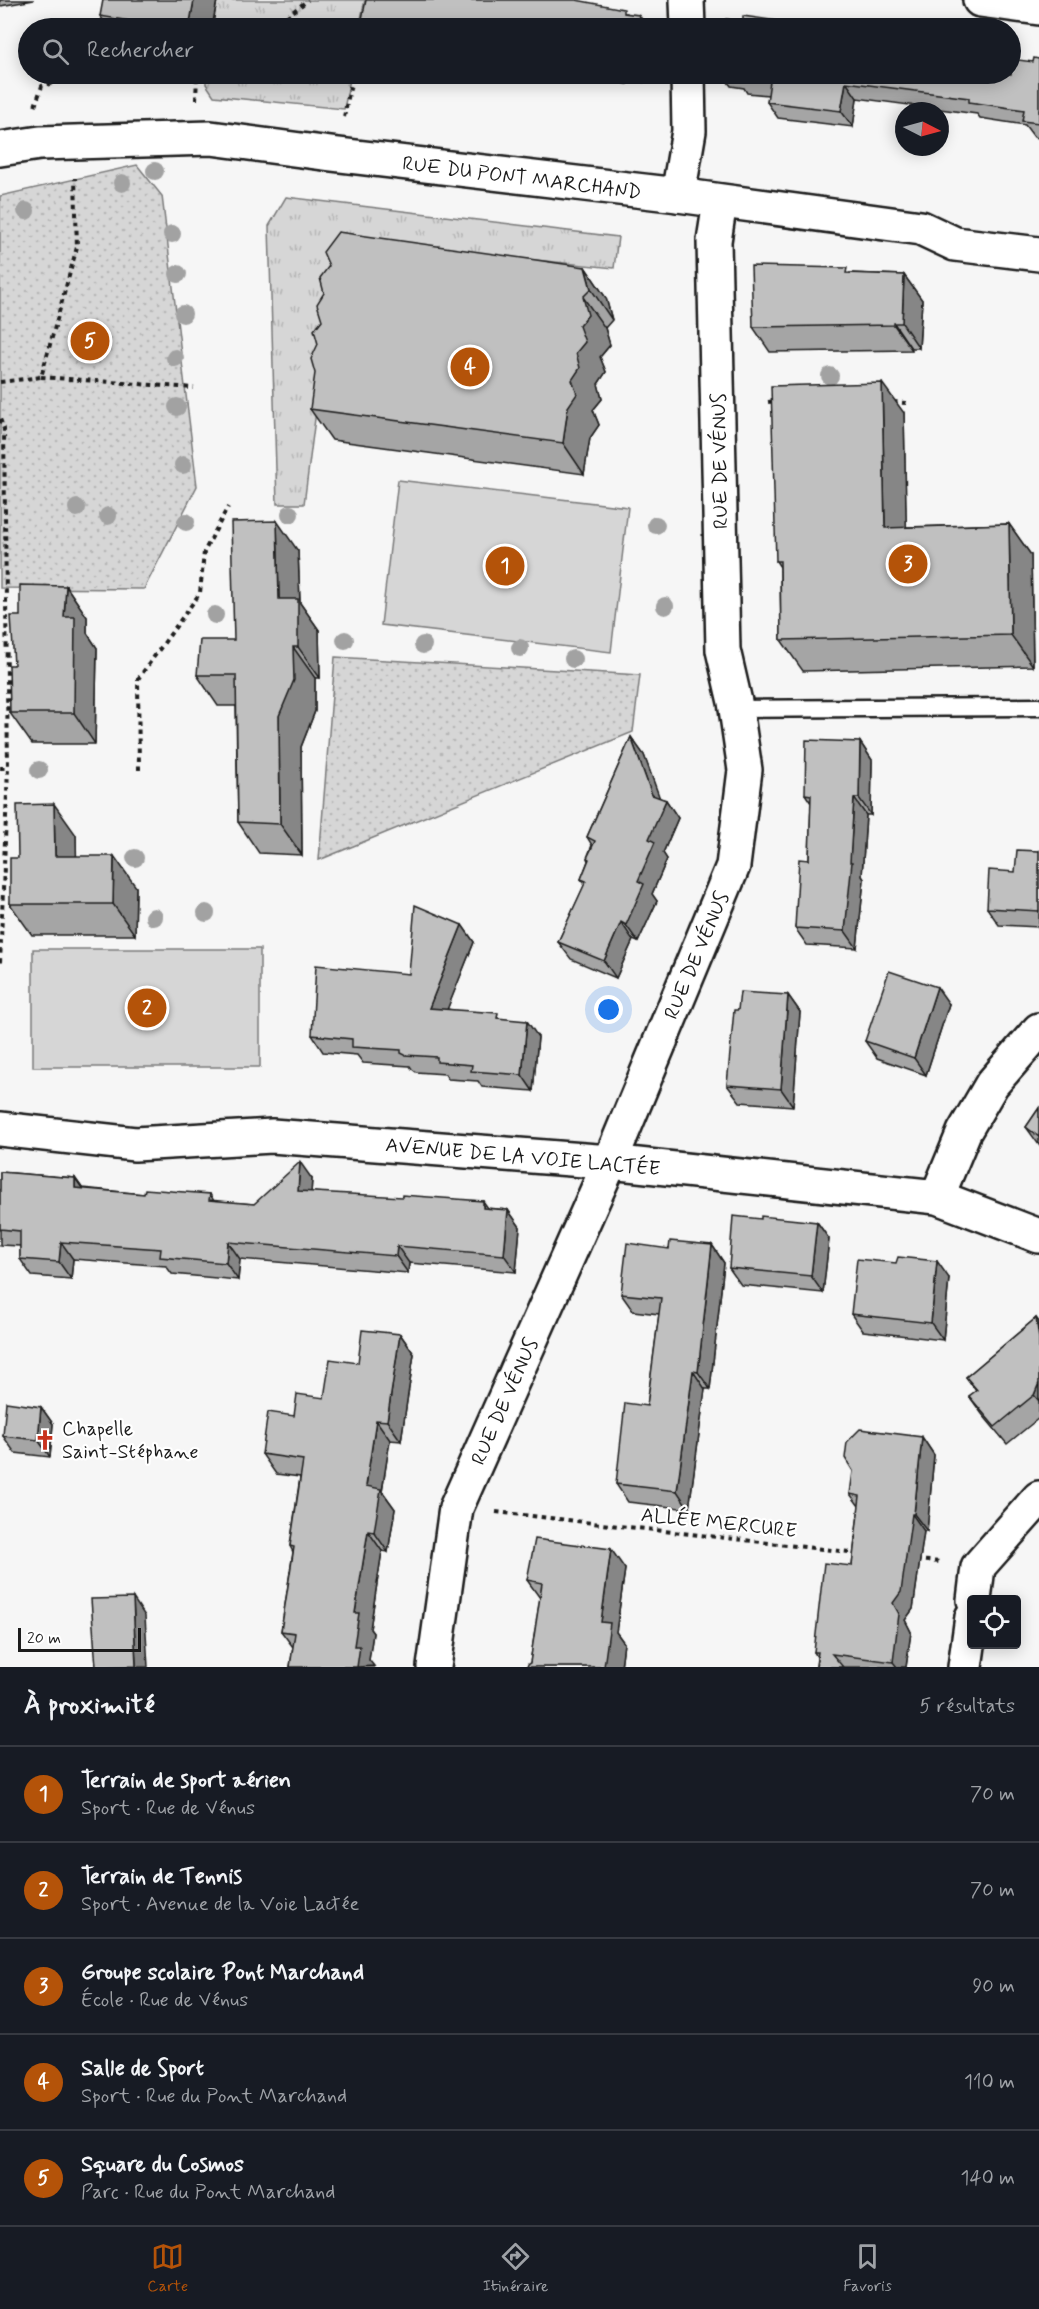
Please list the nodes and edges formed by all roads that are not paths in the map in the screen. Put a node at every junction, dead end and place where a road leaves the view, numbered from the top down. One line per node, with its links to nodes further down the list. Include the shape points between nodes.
1 (687, 0): 4 (street)
2 (980, 0): 3 (street)
3 (1039, 8)
4 (688, 18)
5 (688, 84): 7 (street, via 689,131)
6 (0, 149): 7 (street, RUE DU PONT MARCHAND, via 40,142 211,138)
7 (678, 195): 8 (street, RUE DU PONT MARCHAND)
8 (720, 202): 9 (street, RUE DU PONT MARCHAND, via 921,228 955,244); 11 (street, RUE DE VÉNUS, via 714,241 723,650)
9 (1039, 254)
10 (1039, 707): 11 (lane)
11 (736, 709): 14 (street, RUE DE VÉNUS, via 746,770 733,866)
12 (1039, 1030): 15 (street, via 992,1084 964,1132)
13 (0, 1129): 14 (street, AVENUE DE LA VOIE LACTÉE, via 135,1144 272,1136)
14 (610, 1162): 15 (street, AVENUE DE LA VOIE LACTÉE); 20 (street, RUE DE VÉNUS, via 456,1508)
15 (937, 1197): 16 (street, AVENUE DE LA VOIE LACTÉE)
16 (1039, 1236)
17 (1039, 1498): 18 (street, via 978,1567)
18 (974, 1595)
19 (968, 1649): 21 (street)
20 (434, 1667)
21 (965, 1667)

